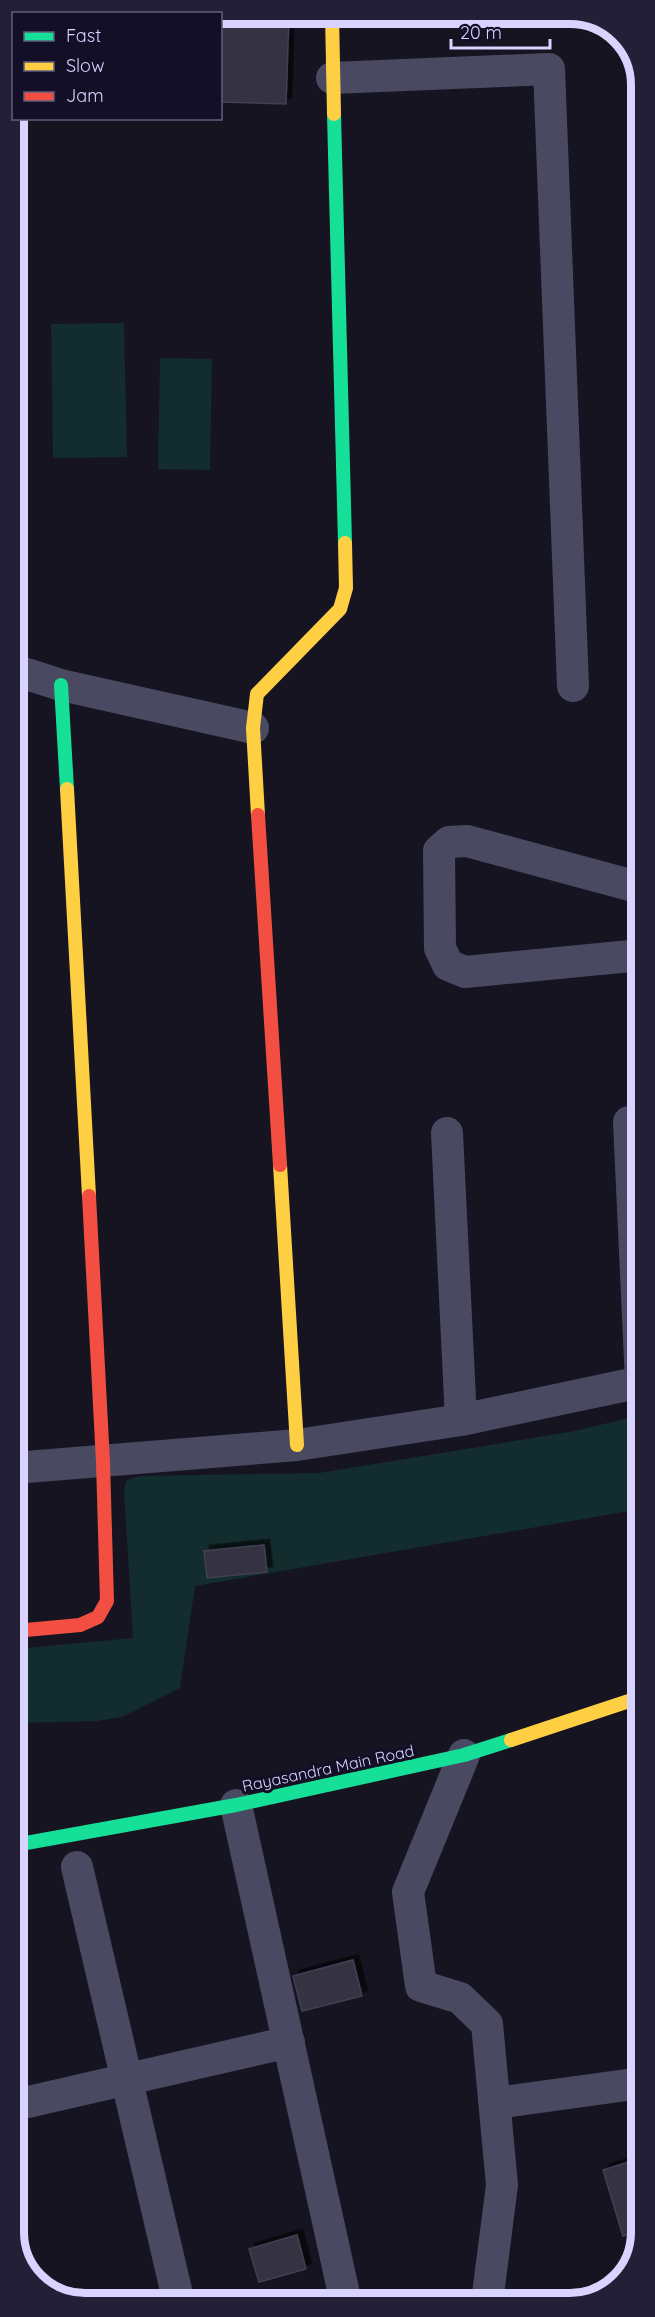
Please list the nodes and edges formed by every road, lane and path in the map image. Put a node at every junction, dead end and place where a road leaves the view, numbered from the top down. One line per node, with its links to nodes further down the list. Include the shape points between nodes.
1 (332, 24): 2 (street)
2 (332, 78): 5 (street, via 549,69); 6 (street, via 346,588 340,609 325,627 257,694)
3 (24, 673): 4 (street)
4 (62, 685): 6 (street); 15 (street)
5 (573, 686)
6 (253, 728): 14 (street)
7 (631, 885): 8 (street, via 467,841 449,842 439,851 440,948 448,965 465,972)
8 (631, 956)
9 (629, 1122): 11 (street)
10 (447, 1132): 13 (street)
11 (631, 1165)
12 (631, 1384): 13 (street)
13 (461, 1420): 14 (street)
14 (297, 1445): 15 (street)
15 (103, 1462): 16 (street); 17 (street, via 107,1601 98,1617 80,1625)
16 (24, 1467)
17 (24, 1630)
18 (631, 1700): 19 (street, Rayasandra Main Road)
19 (464, 1755): 20 (street, Rayasandra Main Road); 27 (street, via 408,1892 421,1986 460,1998 487,2024)
20 (236, 1805): 21 (street, Rayasandra Main Road); 23 (street)
21 (24, 1843)
22 (77, 1868): 24 (street)
23 (289, 2042): 24 (street); 29 (street)
24 (126, 2080): 26 (street); 28 (street)
25 (631, 2084): 27 (street)
26 (24, 2103)
27 (496, 2103): 30 (street, via 502,2185)
28 (177, 2293)
29 (344, 2293)
30 (488, 2293)

